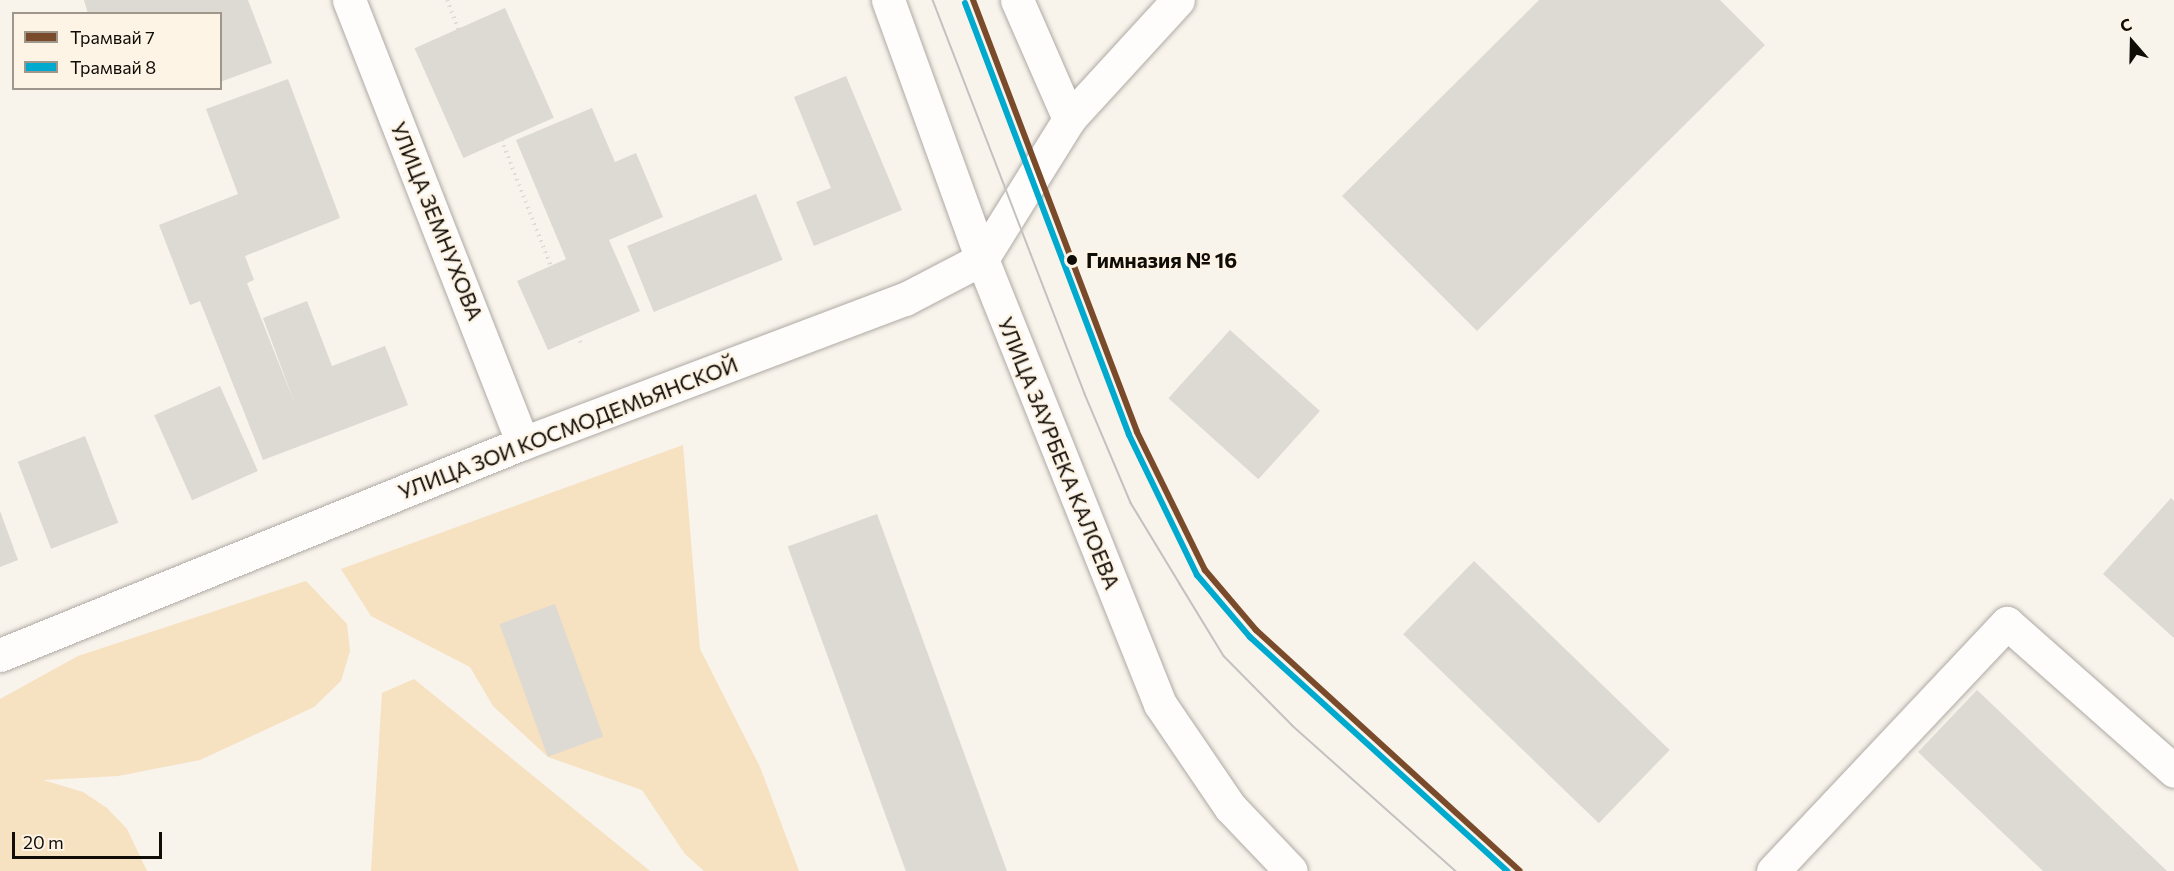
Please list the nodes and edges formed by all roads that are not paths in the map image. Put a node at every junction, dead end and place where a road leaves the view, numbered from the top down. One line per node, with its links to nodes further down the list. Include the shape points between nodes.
1 (349, 0): 7 (street, УЛИЦА ЗЕМНУХОВА)
2 (888, 0): 6 (street, УЛИЦА ЗАУРБЕКА КАЛОЕВА)
3 (1017, 0): 5 (street)
4 (1178, 0): 5 (street)
5 (1069, 119): 6 (street)
6 (982, 259): 7 (street, УЛИЦА ЗОИ КОСМОДЕМЬЯНСКОЙ, via 905,299); 10 (street, УЛИЦА ЗАУРБЕКА КАЛОЕВА, via 1160,704 1230,807)
7 (523, 443): 8 (street, УЛИЦА ЗОИ КОСМОДЕМЬЯНСКОЙ)
8 (0, 655)
9 (2174, 771): 11 (street, via 2007,623)
10 (1291, 871)
11 (1773, 871)

